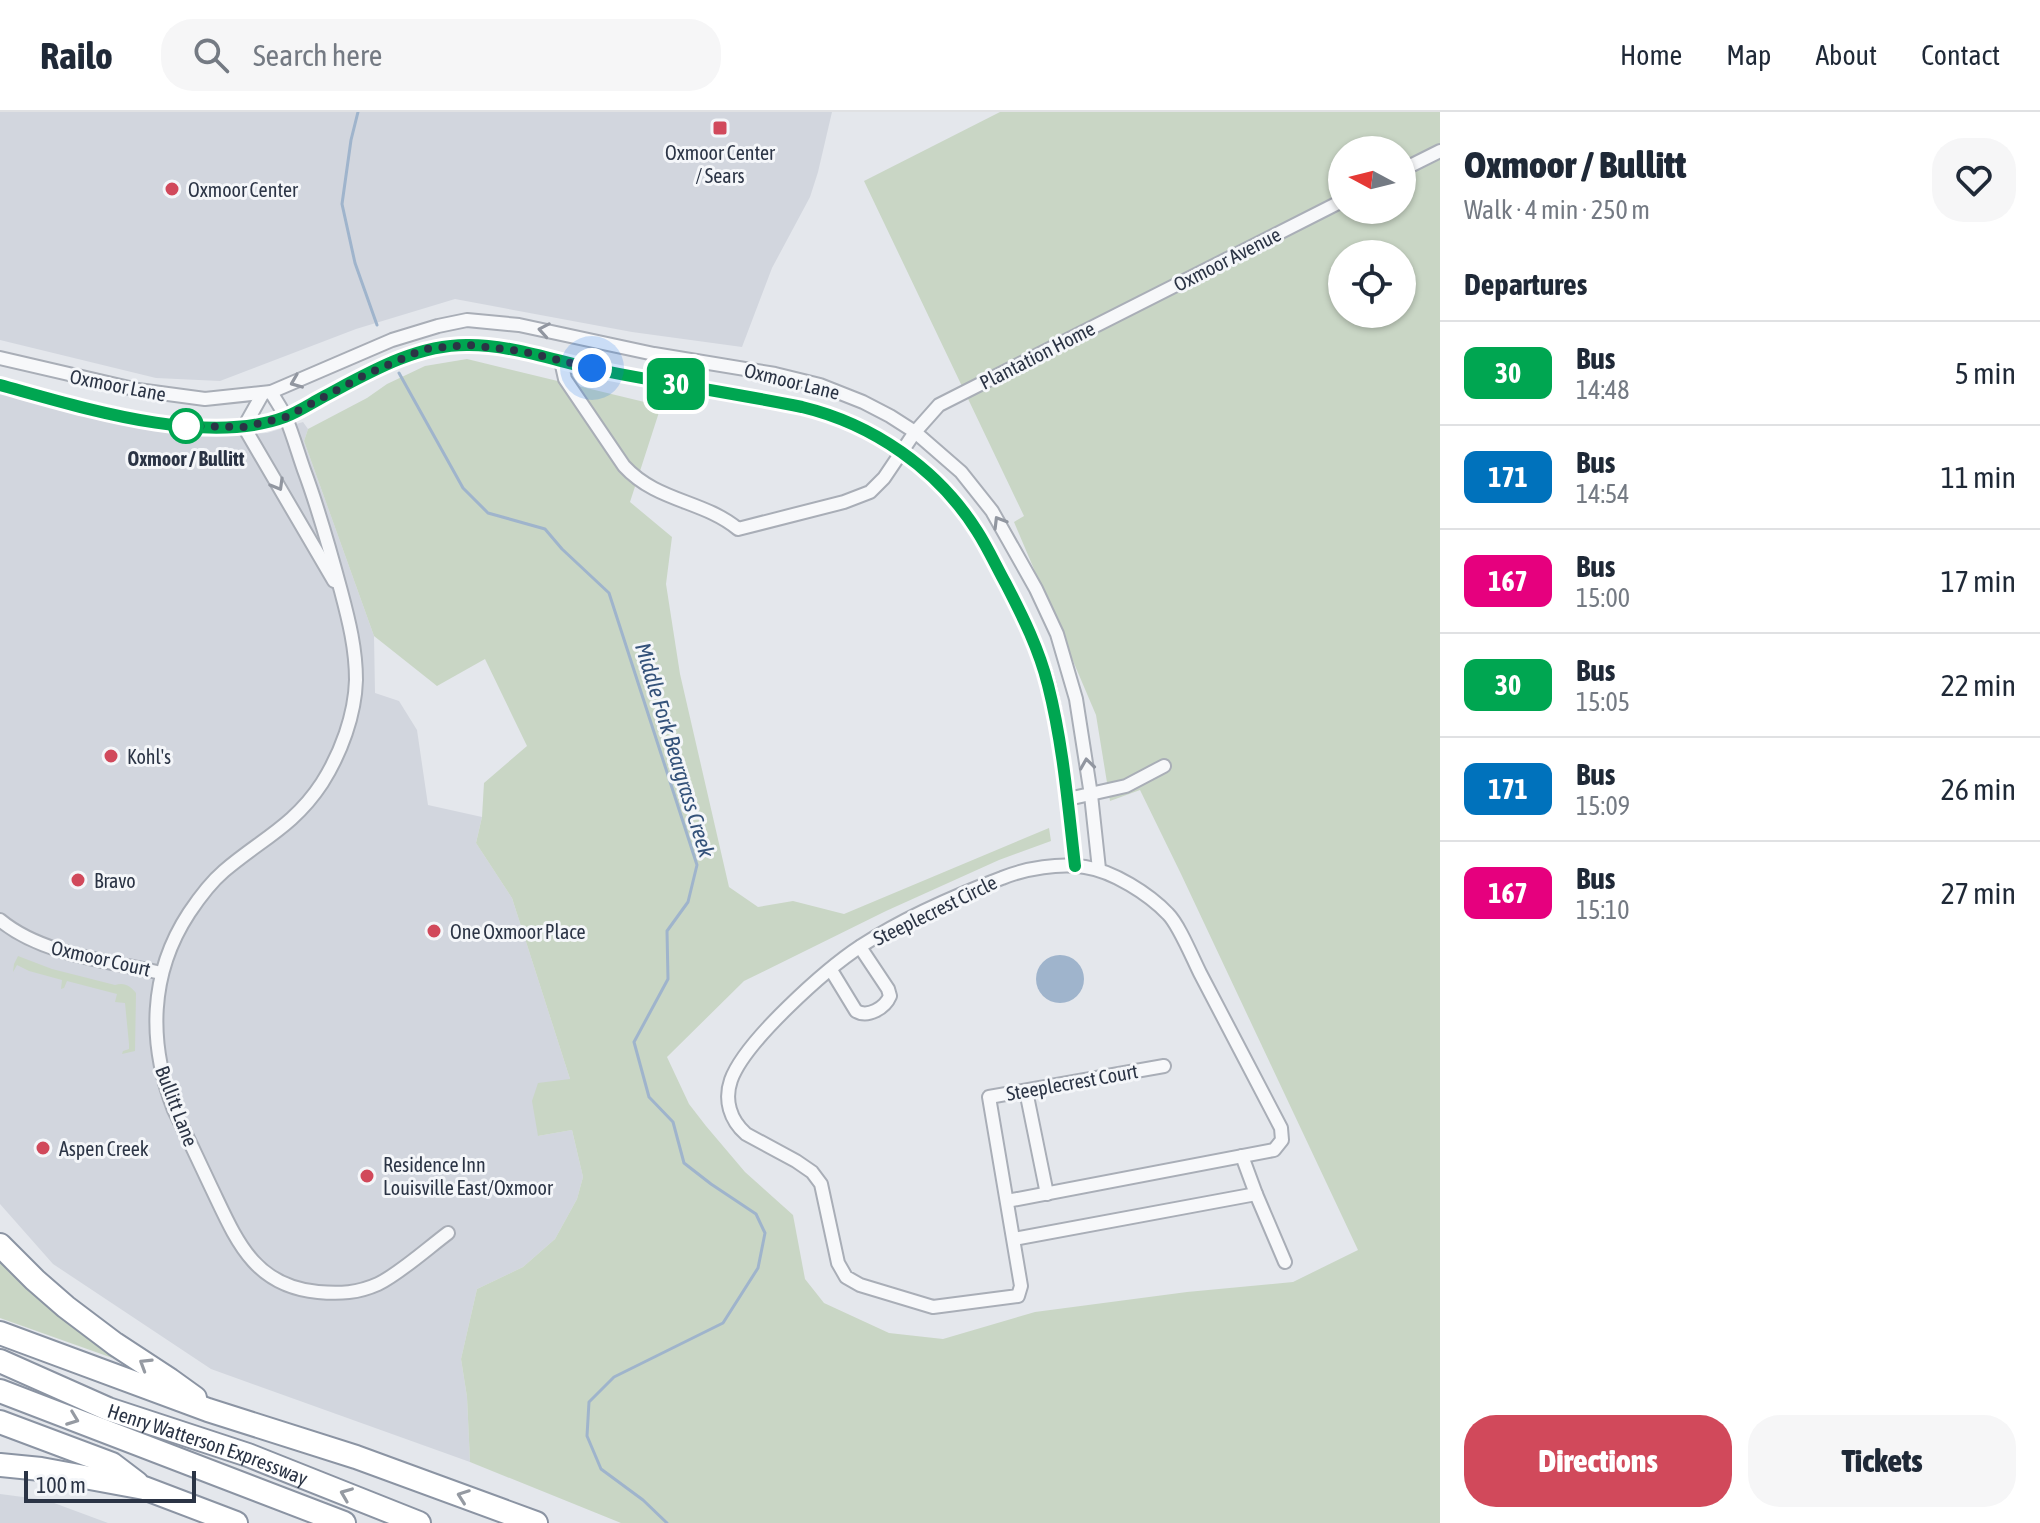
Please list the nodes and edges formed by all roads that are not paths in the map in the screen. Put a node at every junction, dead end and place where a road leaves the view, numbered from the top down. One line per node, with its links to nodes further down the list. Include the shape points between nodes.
1 (1440, 151): 2 (street)
2 (1416, 163)
3 (1328, 208): 4 (street, Oxmoor Avenue)
4 (1112, 317): 11 (street, Plantation Home, via 939,405)
5 (0, 358): 8 (street, Oxmoor Lane, via 171,396 205,399)
6 (561, 361): 9 (street, Oxmoor Lane, via 469,345 424,349); 12 (street, Oxmoor Lane, via 816,410 861,427); 12 (street, Plantation Home, via 565,379 632,475 738,529 860,497 877,486)
7 (0, 385): 10 (street, Oxmoor Lane, via 152,422)
8 (267, 393): 9 (street, Bullitt Lane); 10 (street); 11 (street, Oxmoor Lane, one-way to 8, via 863,402 804,381 519,325 467,320 392,340)
9 (286, 417): 10 (street, Oxmoor Lane); 13 (street, Bullitt Lane)
10 (244, 427): 13 (street, Bullitt Lane, one-way to 13)
11 (915, 432): 12 (street, Plantation Home); 15 (street, Oxmoor Lane, one-way to 11, via 1072,683 1050,617 987,504 961,472)
12 (902, 452): 16 (street, Oxmoor Lane, via 935,479 970,521 1027,626 1049,686)
13 (342, 594): 22 (street, Bullitt Lane, via 356,682 338,753 307,803 224,871 198,900)
14 (1164, 766): 15 (street, via 1126,786)
15 (1091, 795): 16 (street); 18 (street, Oxmoor Lane)
16 (1068, 799): 17 (street, Oxmoor Lane)
17 (1075, 866): 18 (street, Steeplecrest Circle); 20 (street, Steeplecrest Circle, via 1005,876 914,916)
18 (1099, 869): 25 (street, Steeplecrest Circle, via 1131,885 1170,916 1281,1128 1282,1140 1274,1150)
19 (0, 920): 22 (street, Oxmoor Court, via 61,951)
20 (860, 947): 21 (street, Steeplecrest Circle); 21 (street, via 888,989 884,1005 865,1014 856,1011)
21 (831, 970): 30 (street, Steeplecrest Circle, via 761,1036 732,1077 727,1102 738,1127 812,1172 821,1184 838,1263 846,1277 860,1285 933,1307 1018,1296)
22 (161, 973): 29 (street, Bullitt Lane, via 156,1040 167,1091 235,1237 266,1273 292,1287 350,1294 382,1282)
23 (1164, 1066): 24 (street, Steeplecrest Court)
24 (1026, 1091): 26 (street); 28 (street, Steeplecrest Court, via 989,1097)
25 (1242, 1156): 26 (street, Steeplecrest Circle); 27 (street)
26 (1047, 1194): 28 (street, Steeplecrest Circle)
27 (1256, 1194): 30 (street); 32 (street)
28 (1007, 1201): 30 (street, Steeplecrest Circle)
29 (448, 1233)
30 (1014, 1239)
31 (0, 1245): 36 (highway, one-way to 31, via 66,1307)
32 (1285, 1262)
33 (0, 1333): 36 (highway)
34 (0, 1361): 42 (highway, Henry Watterson Expressway, one-way to 34, via 248,1455 108,1409)
35 (0, 1391): 41 (highway, Henry Watterson Expressway, one-way to 41)
36 (208, 1410): 43 (highway, one-way to 36)
37 (0, 1422): 39 (highway, via 112,1464)
38 (0, 1465): 39 (highway)
39 (144, 1488): 40 (highway)
40 (236, 1523)
41 (344, 1523)
42 (419, 1523)
43 (536, 1523)

